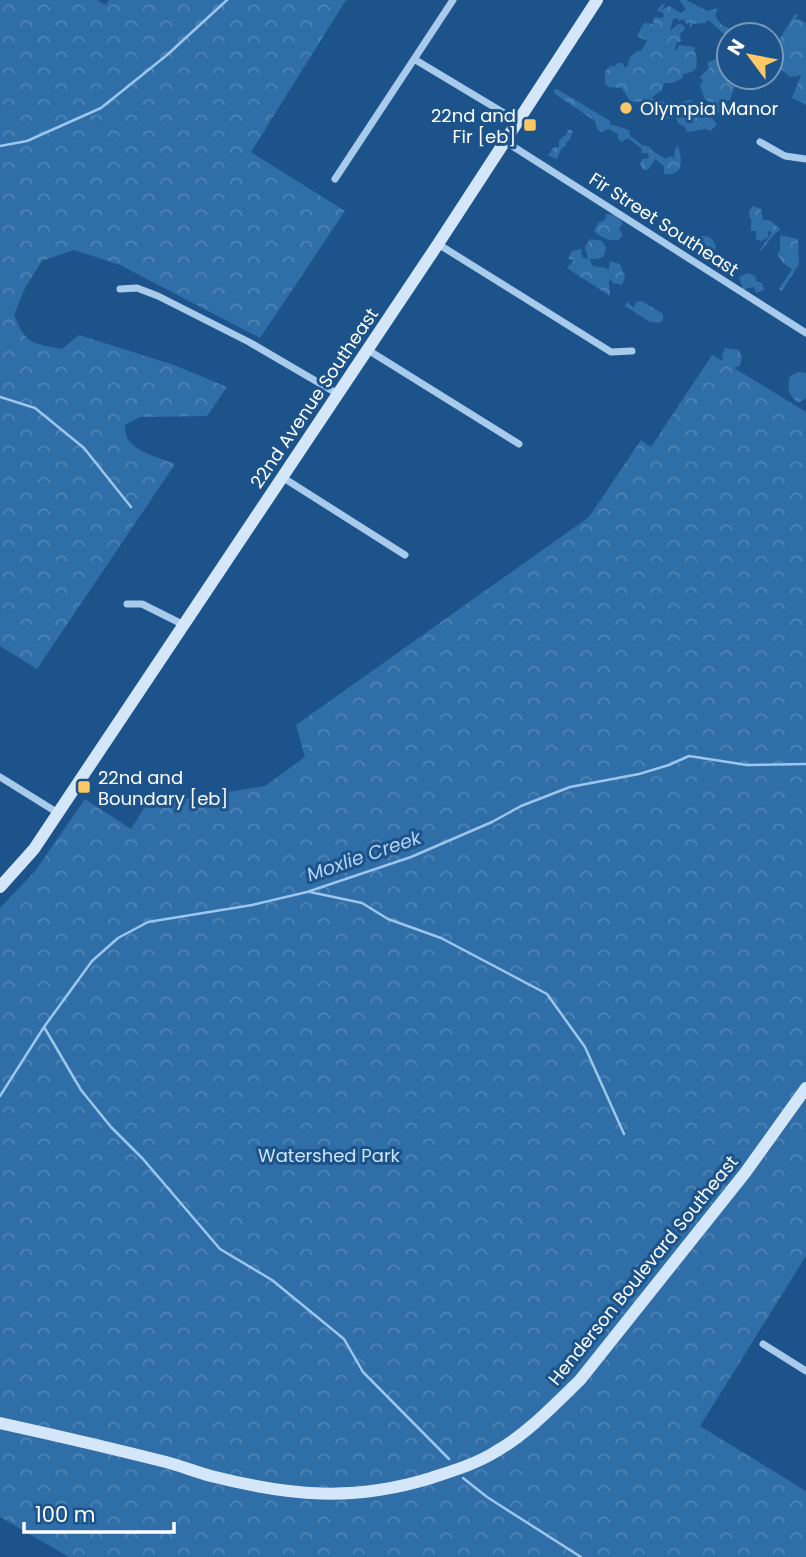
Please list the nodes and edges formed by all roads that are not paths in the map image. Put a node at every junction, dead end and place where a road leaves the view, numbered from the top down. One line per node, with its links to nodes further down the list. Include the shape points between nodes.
1 (453, 0): 3 (street)
2 (597, 0): 4 (street, 22nd Avenue Southeast)
3 (414, 59): 4 (street); 8 (street)
4 (519, 122): 5 (street, 22nd Avenue Southeast)
5 (506, 142): 9 (street, 22nd Avenue Southeast); 11 (street, Fir Street Southeast)
6 (760, 142): 7 (street, via 785,156)
7 (806, 159)
8 (335, 179)
9 (438, 244): 12 (street, 22nd Avenue Southeast); 13 (street, via 611,352)
10 (120, 289): 14 (street, via 136,288 158,296)
11 (806, 333)
12 (368, 350): 14 (street, 22nd Avenue Southeast); 15 (street)
13 (632, 351)
14 (338, 394): 16 (street, 22nd Avenue Southeast)
15 (519, 444)
16 (282, 477): 17 (street); 19 (street, 22nd Avenue Southeast)
17 (405, 555)
18 (127, 604): 19 (street, via 142,604)
19 (184, 625): 21 (street, 22nd Avenue Southeast)
20 (0, 777): 21 (street)
21 (58, 813): 22 (street, 22nd Avenue Southeast)
22 (0, 887)
23 (806, 1088): 26 (street, Henderson Boulevard Southeast, via 745,1173 580,1380 549,1411 495,1452 450,1472 396,1489 307,1494 259,1487)
24 (763, 1344): 25 (street)
25 (806, 1371)
26 (0, 1423)

